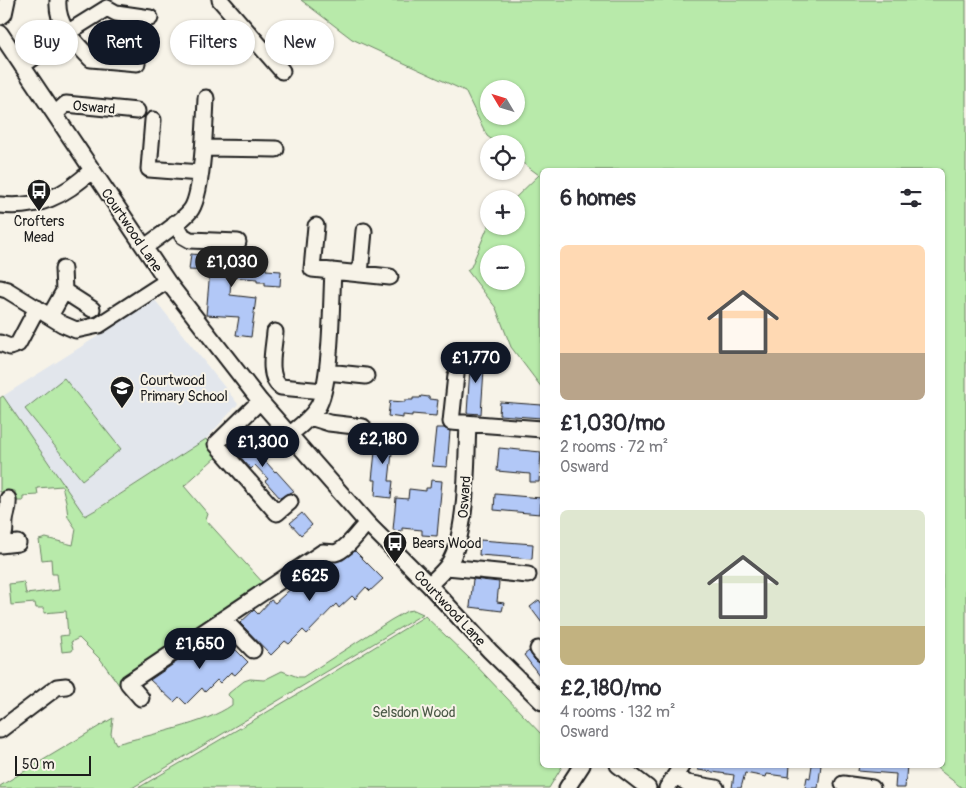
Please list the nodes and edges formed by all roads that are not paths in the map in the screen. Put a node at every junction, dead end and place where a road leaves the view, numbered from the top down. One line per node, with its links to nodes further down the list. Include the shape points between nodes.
1 (7, 0): 5 (street, via 4,14)
2 (58, 0): 7 (street)
3 (220, 0): 13 (street)
4 (107, 4): 6 (street, via 116,13); 8 (street)
5 (0, 17)
6 (150, 18)
7 (62, 20)
8 (78, 25)
9 (0, 33): 12 (street, Courtwood Lane)
10 (78, 45): 11 (street)
11 (88, 57)
12 (22, 66): 16 (street, Courtwood Lane)
13 (282, 72)
14 (206, 98): 18 (street)
15 (137, 111): 16 (street, Osward, via 66,104)
16 (55, 114): 20 (street, Courtwood Lane)
17 (153, 120): 21 (street, via 149,169)
18 (204, 148): 19 (street); 21 (street)
19 (276, 149)
20 (92, 170): 22 (street, via 76,186 59,196 37,203); 27 (street, Courtwood Lane)
21 (200, 173): 23 (street, via 197,201 190,212)
22 (0, 205)
23 (175, 224): 26 (street, via 190,240); 27 (street)
24 (316, 226): 29 (street, via 312,269)
25 (364, 231): 30 (street)
26 (238, 242)
27 (145, 247): 32 (street, Courtwood Lane)
28 (64, 269): 34 (street)
29 (333, 271): 30 (street); 40 (street)
30 (360, 274): 31 (street)
31 (390, 277)
32 (167, 281): 37 (street, via 99,325 76,330); 44 (street, Courtwood Lane)
33 (0, 288): 35 (street)
34 (64, 291): 36 (street); 37 (street)
35 (37, 308): 37 (street); 39 (street, via 18,344 10,347)
36 (92, 309)
37 (50, 316)
38 (275, 332): 43 (street, via 272,375 276,383)
39 (0, 344)
40 (327, 372): 42 (street); 43 (street)
41 (456, 375): 46 (street, via 451,422)
42 (366, 376)
43 (323, 391): 45 (street, via 317,408)
44 (260, 402): 49 (street, Courtwood Lane); 51 (street, via 216,444 277,513)
45 (310, 416): 47 (street, via 329,424); 49 (street)
46 (468, 424): 48 (street); 55 (street, Osward, via 462,521)
47 (363, 427)
48 (540, 429)
49 (289, 435): 52 (street, Courtwood Lane)
50 (8, 499): 53 (street, via 6,529)
51 (290, 502)
52 (367, 523): 57 (street, Courtwood Lane); 58 (street, via 348,545 336,553 323,552)
53 (0, 543): 54 (street)
54 (18, 543)
55 (447, 567): 56 (street); 57 (street, Osward)
56 (528, 576)
57 (429, 585): 62 (street, Courtwood Lane)
58 (223, 619): 59 (street); 61 (street, via 128,683)
59 (253, 650)
60 (66, 686): 63 (street, via 57,687)
61 (141, 698)
62 (540, 700)
63 (0, 730)
64 (580, 768): 68 (street)
65 (622, 768): 69 (street)
66 (675, 776): 70 (street, via 687,783)
67 (843, 784): 71 (street)
68 (567, 788)
69 (648, 788)
70 (716, 788)
71 (872, 788)

